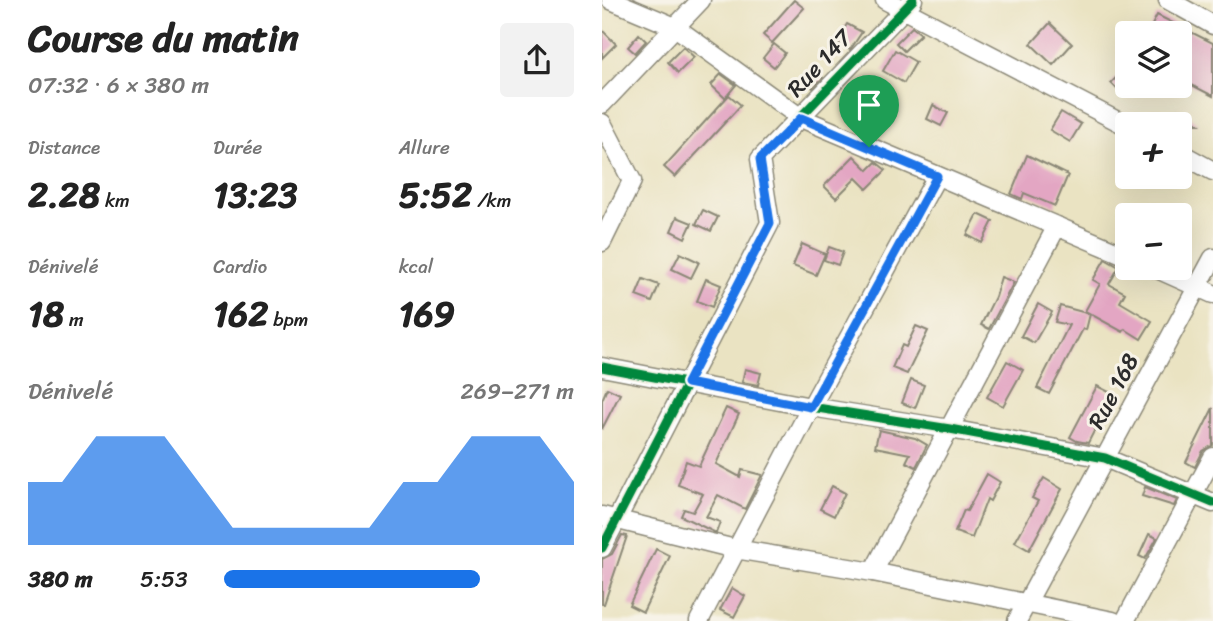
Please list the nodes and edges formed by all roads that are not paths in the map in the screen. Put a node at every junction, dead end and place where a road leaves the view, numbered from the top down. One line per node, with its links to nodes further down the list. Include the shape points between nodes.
1 (611, 0): 7 (street)
2 (701, 0): 7 (street)
3 (885, 0): 5 (street)
4 (1168, 0): 6 (street)
5 (908, 5): 9 (street, Rue 147); 10 (street)
6 (1213, 25)
7 (675, 27): 8 (street); 9 (street)
8 (602, 104)
9 (801, 118): 14 (street); 22 (street, Rue 147, via 760,159 770,223)
10 (1115, 119)
11 (602, 123): 16 (street, via 632,181)
12 (1192, 160): 13 (street)
13 (1213, 171)
14 (937, 176): 15 (street); 23 (street)
15 (1058, 226): 17 (street); 24 (street)
16 (602, 242)
17 (1115, 251)
18 (1213, 258): 20 (street, Rue 168)
19 (1183, 280): 20 (street)
20 (1205, 290): 26 (street, Rue 168)
21 (602, 367): 22 (street)
22 (687, 383): 23 (street); 29 (street)
23 (811, 407): 24 (street); 31 (street)
24 (950, 429): 26 (street); 32 (street)
25 (1213, 457): 27 (street)
26 (1105, 458): 27 (street); 33 (street, Rue 168)
27 (1192, 496): 28 (street); 37 (street)
28 (1213, 503)
29 (609, 518): 30 (street); 31 (street)
30 (602, 548)
31 (735, 549): 32 (street); 34 (street)
32 (873, 572): 33 (street)
33 (1027, 603): 35 (street, Rue 168); 36 (street)
34 (699, 621)
35 (1017, 621)
36 (1113, 621)
37 (1125, 621)

